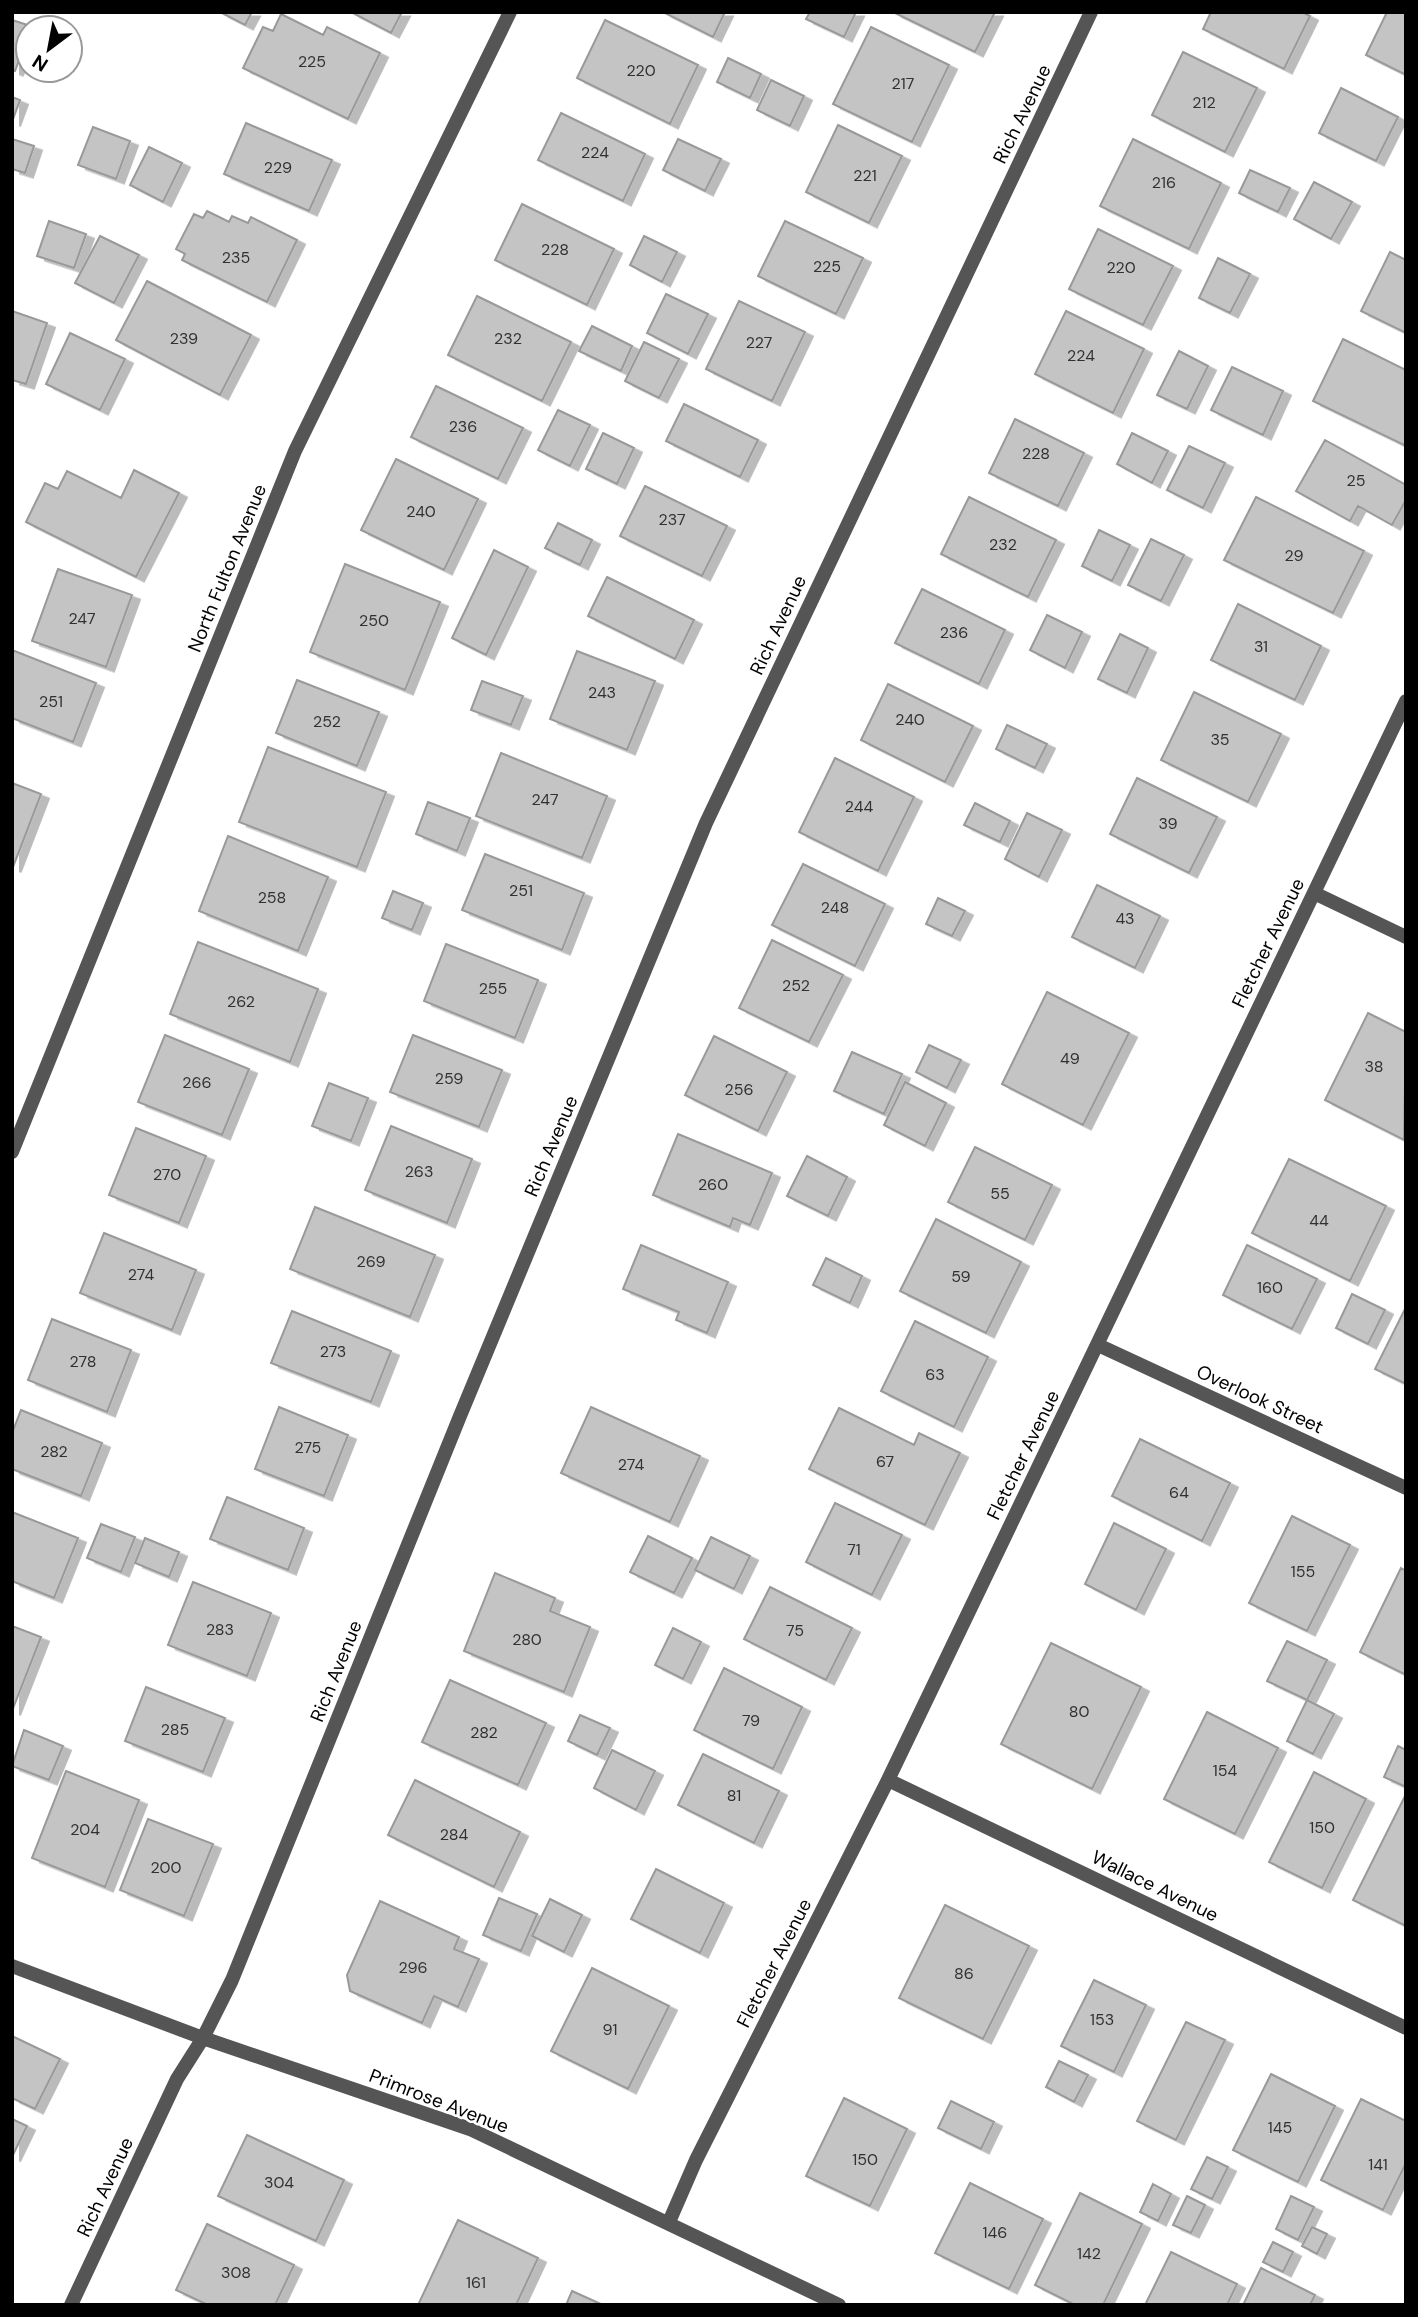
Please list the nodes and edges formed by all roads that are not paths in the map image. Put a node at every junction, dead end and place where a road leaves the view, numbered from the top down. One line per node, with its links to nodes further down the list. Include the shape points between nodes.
1 (510, 12): 6 (street, North Fulton Avenue, via 295,451)
2 (1091, 12): 12 (street, Rich Avenue, via 706,824 232,1980)
3 (1406, 701): 4 (street, Fletcher Avenue)
4 (1314, 893): 5 (street); 7 (street, Fletcher Avenue)
5 (1406, 937)
6 (12, 1152)
7 (1098, 1345): 8 (street, Overlook Street); 9 (street, Fletcher Avenue)
8 (1406, 1488)
9 (888, 1780): 11 (street, Wallace Avenue); 13 (street, Fletcher Avenue)
10 (12, 1966): 12 (street, Primrose Avenue)
11 (1406, 2028)
12 (203, 2038): 13 (street, Primrose Avenue, via 470,2129); 14 (street, Rich Avenue, via 177,2078)
13 (669, 2222): 15 (street, Primrose Avenue)
14 (71, 2305)
15 (839, 2305)

